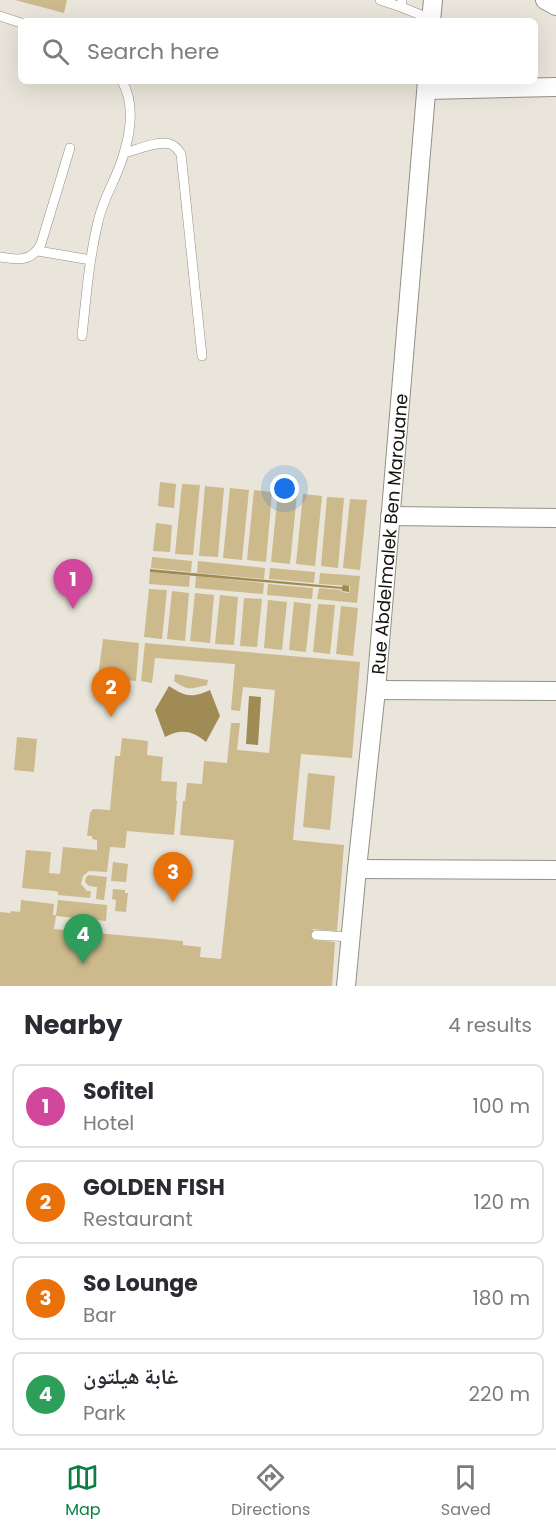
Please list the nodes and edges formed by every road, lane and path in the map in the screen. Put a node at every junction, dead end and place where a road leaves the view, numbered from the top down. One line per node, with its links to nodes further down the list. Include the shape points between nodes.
1 (380, 0): 4 (lane)
2 (433, 0): 8 (street)
3 (545, 0): 5 (street)
4 (401, 3): 7 (lane)
5 (556, 6)
6 (0, 16): 9 (lane)
7 (428, 18)
8 (432, 18)
9 (18, 22)
10 (538, 78): 13 (street)
11 (123, 84): 15 (lane, via 130,119)
12 (427, 86): 13 (street); 21 (street, Rue Abdelmalek Ben Marouane)
13 (556, 87)
14 (70, 148): 16 (lane)
15 (124, 153): 18 (lane, via 104,201); 20 (lane, via 169,143 181,154)
16 (38, 251): 17 (lane, via 22,260); 18 (lane)
17 (0, 257)
18 (91, 260): 19 (lane)
19 (82, 336)
20 (202, 356)
21 (390, 516): 22 (street); 23 (street, Rue Abdelmalek Ben Marouane)
22 (556, 518)
23 (376, 690): 24 (street); 25 (street, Rue Abdelmalek Ben Marouane)
24 (556, 692)
25 (357, 868): 26 (street); 28 (street, Rue Abdelmalek Ben Marouane)
26 (556, 870)
27 (316, 935): 28 (lane)
28 (351, 937): 29 (street, Rue Abdelmalek Ben Marouane)
29 (346, 986)

